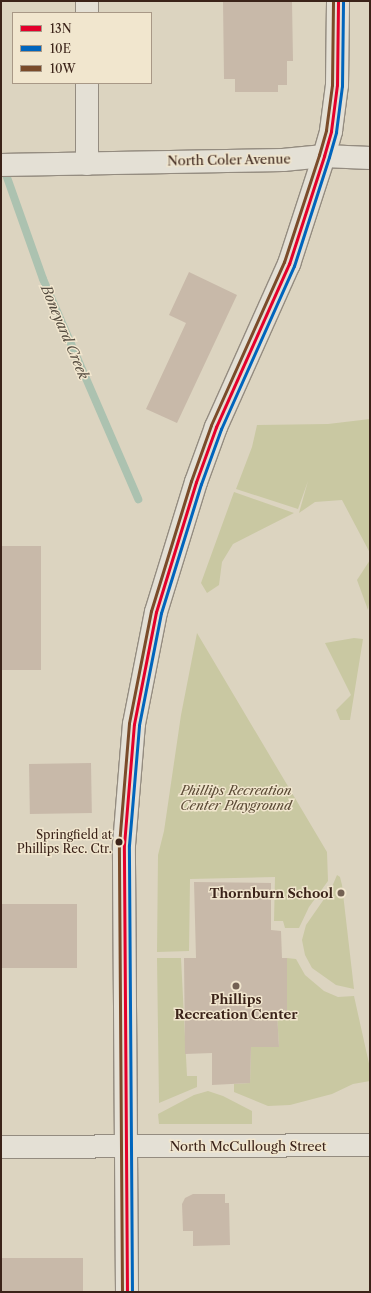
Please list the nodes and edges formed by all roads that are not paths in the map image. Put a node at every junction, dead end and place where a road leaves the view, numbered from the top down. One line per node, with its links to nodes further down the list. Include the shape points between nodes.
1 (87, 1): 3 (street)
2 (338, 1): 5 (street, via 337,85 331,130)
3 (87, 12)
4 (87, 84): 7 (street)
5 (324, 156): 6 (street, North Coler Avenue); 7 (street, North Coler Avenue, via 284,160); 10 (street, via 289,264 216,427 196,482 167,571 144,660 134,724 124,845)
6 (370, 158)
7 (87, 164): 8 (street, North Coler Avenue)
8 (1, 165)
9 (370, 1145): 10 (street, North McCullough Street)
10 (126, 1146): 11 (street, North McCullough Street); 12 (street)
11 (1, 1147)
12 (126, 1292)

